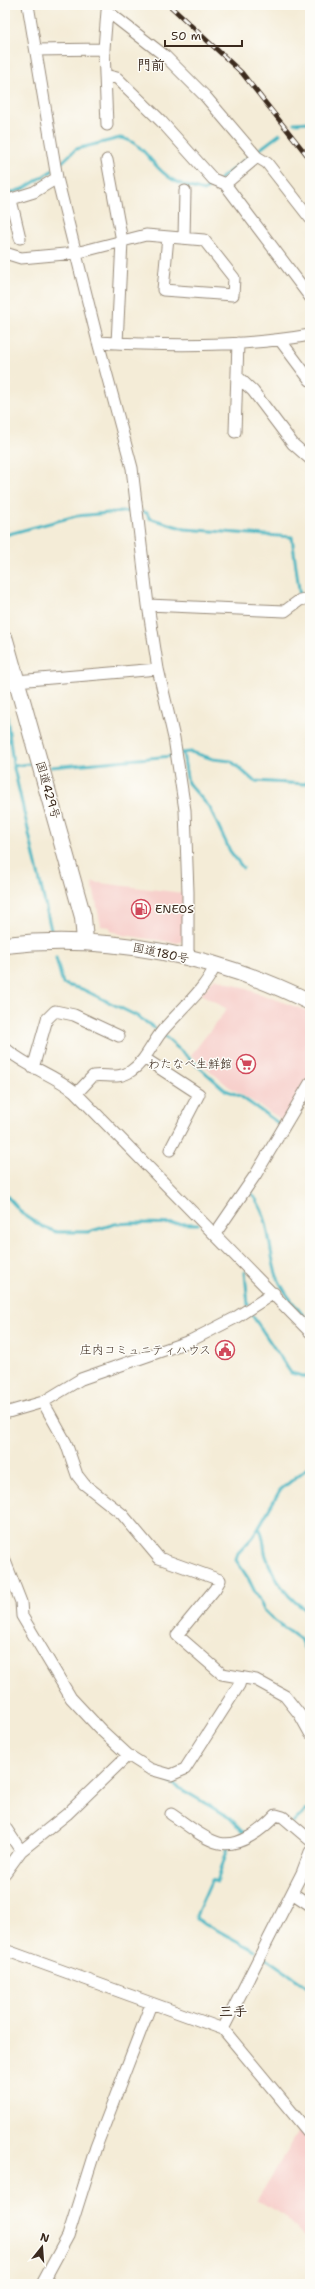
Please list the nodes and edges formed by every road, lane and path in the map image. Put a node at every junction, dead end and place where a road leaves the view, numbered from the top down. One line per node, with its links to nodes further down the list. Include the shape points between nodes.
1 (28, 5): 4 (street)
2 (107, 8): 3 (street); 7 (street, via 165,56 205,96)
3 (104, 49): 4 (street); 5 (street)
4 (36, 50): 9 (street)
5 (104, 76): 6 (street); 10 (street, via 117,78)
6 (107, 126)
7 (255, 154): 10 (street); 13 (street, via 267,163)
8 (107, 160): 17 (street)
9 (57, 178): 12 (street, via 34,192); 19 (street)
10 (220, 182): 20 (street)
11 (185, 191): 16 (street)
12 (8, 201): 15 (street)
13 (310, 218)
14 (168, 237): 16 (street); 16 (street, via 163,290 233,294 234,278 204,240); 17 (street, via 146,235)
15 (20, 238)
16 (184, 238)
17 (122, 242): 19 (street); 24 (street)
18 (5, 253): 19 (street, via 21,258)
19 (76, 253): 23 (street)
20 (310, 297)
21 (310, 335): 22 (street)
22 (280, 340): 25 (street); 27 (street)
23 (98, 342): 24 (street); 31 (street, via 132,468)
24 (117, 343): 25 (street)
25 (238, 343): 26 (street)
26 (238, 377): 28 (street); 29 (street, via 253,391 293,444)
27 (310, 380)
28 (235, 432)
29 (310, 459)
30 (310, 598): 31 (street, via 300,600 285,611)
31 (148, 605): 33 (street)
32 (5, 640): 34 (highway, 国道429号)
33 (158, 669): 34 (street); 37 (street, via 174,738 185,810)
34 (16, 681): 35 (highway, 国道429号, via 84,917)
35 (84, 941): 36 (highway, 国道180号); 37 (highway, 国道180号)
36 (5, 945)
37 (188, 958): 38 (highway, 国道180号)
38 (215, 966): 39 (highway, 国道180号, via 265,982); 42 (street, via 209,979 161,1033)
39 (310, 1002)
40 (119, 1036): 43 (street, via 74,1015 55,1011 47,1019)
41 (5, 1048): 43 (street)
42 (144, 1058): 45 (street, via 131,1071 120,1076 93,1076); 46 (street, via 199,1094)
43 (33, 1068): 45 (street, via 67,1085)
44 (310, 1083): 47 (street)
45 (77, 1093): 47 (street)
46 (170, 1150)
47 (215, 1234): 48 (street)
48 (274, 1293): 49 (street); 50 (street, via 235,1318 190,1341 81,1379)
49 (310, 1332)
50 (43, 1402): 51 (street); 53 (street, via 66,1443 76,1475 84,1484 122,1514 159,1558 220,1580 216,1589 177,1635 213,1668 222,1674)
51 (5, 1414)
52 (5, 1560): 55 (street, via 21,1602 22,1616 71,1698)
53 (241, 1678): 54 (street, via 256,1680 285,1696); 55 (street, via 192,1760 181,1772 171,1775 160,1773)
54 (310, 1733)
55 (126, 1757): 59 (street, via 67,1814)
56 (171, 1814): 58 (street, via 219,1843 231,1844 248,1837 276,1815 283,1817)
57 (5, 1827): 59 (street)
58 (310, 1840)
59 (21, 1850): 61 (street)
60 (310, 1852): 62 (street)
61 (5, 1873)
62 (292, 1892): 63 (street); 66 (street)
63 (310, 1905)
64 (5, 1950): 65 (street)
65 (151, 2004): 66 (street); 68 (street, via 96,2147 68,2236)
66 (223, 2029): 67 (street)
67 (310, 2134)
68 (42, 2284)

